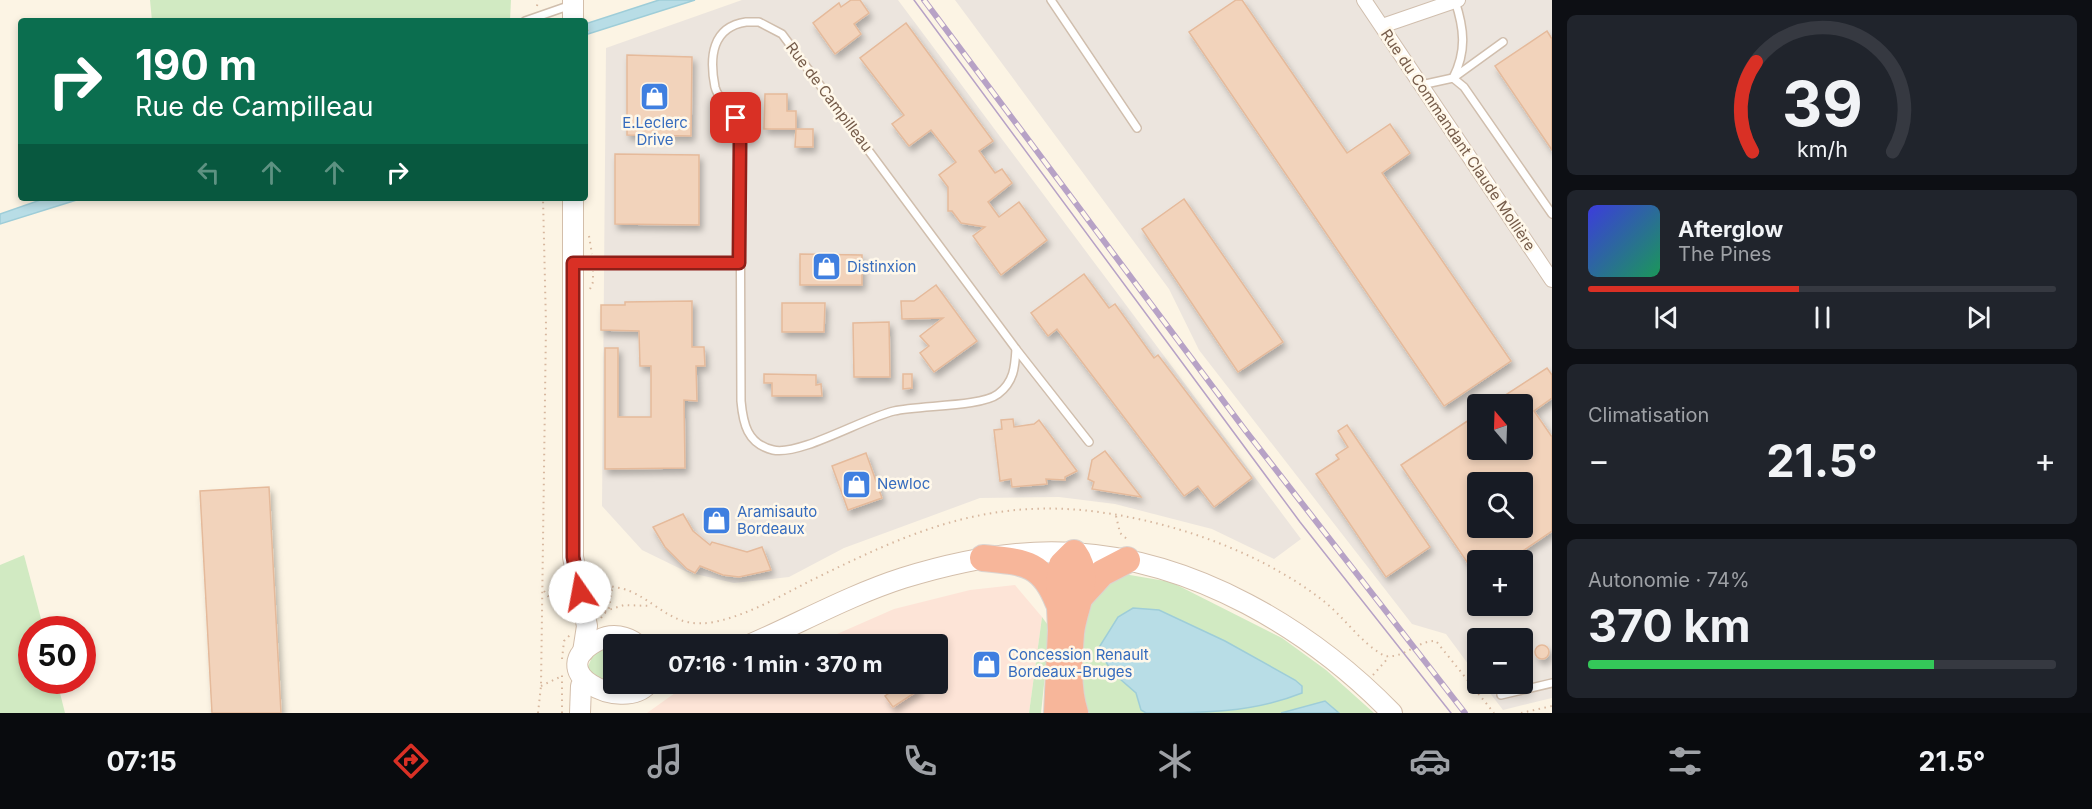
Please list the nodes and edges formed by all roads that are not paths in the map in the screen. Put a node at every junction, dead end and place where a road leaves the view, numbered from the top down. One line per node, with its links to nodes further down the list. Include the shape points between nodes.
1 (1051, 0): 10 (lane)
2 (1364, 0): 6 (street, Rue du Commandant Claude Mollière)
3 (1456, 0): 6 (street); 8 (lane, via 1464,41)
4 (577, 12): 5 (lane)
5 (542, 18)
6 (1382, 26): 9 (street, Rue du Commandant Claude Mollière)
7 (1503, 42): 8 (lane)
8 (1454, 78): 9 (lane); 12 (lane, via 1474,98)
9 (1421, 85): 15 (street, Rue du Commandant Claude Mollière)
10 (1137, 128)
11 (573, 201): 13 (main road)
12 (1552, 214)
13 (573, 263): 14 (lane); 21 (main road, via 573,557)
14 (739, 263): 16 (lane, Rue de Campilleau, via 743,425 756,443 774,450 792,449 893,411 997,395 1015,370); 16 (lane, Rue de Campilleau, via 740,141 736,118 715,89 714,54 719,35 730,24 759,22 782,34)
15 (1552, 280)
16 (1016, 349): 17 (lane, Rue de Campilleau)
17 (1089, 442)
18 (1074, 552): 19 (main road); 20 (main road); 22 (highway, via 1083,571)
19 (983, 558): 22 (highway, via 1036,568); 24 (main road, via 936,568 862,592)
20 (1127, 560): 22 (highway, via 1102,573); 34 (main road, via 1214,588 1275,619 1331,657)
21 (580, 592): 23 (main road, via 602,626); 26 (main road, via 587,626)
22 (1070, 602): 32 (highway); 33 (highway, via 1069,681)
23 (617, 634)
24 (772, 634)
25 (603, 638): 26 (main road)
26 (583, 652): 28 (main road)
27 (1552, 683): 30 (lane)
28 (580, 686): 29 (main road, via 595,703 613,709 635,701); 31 (main road)
29 (641, 694)
30 (1501, 695)
31 (580, 713)
32 (1057, 713)
33 (1075, 713)
34 (1392, 713)

